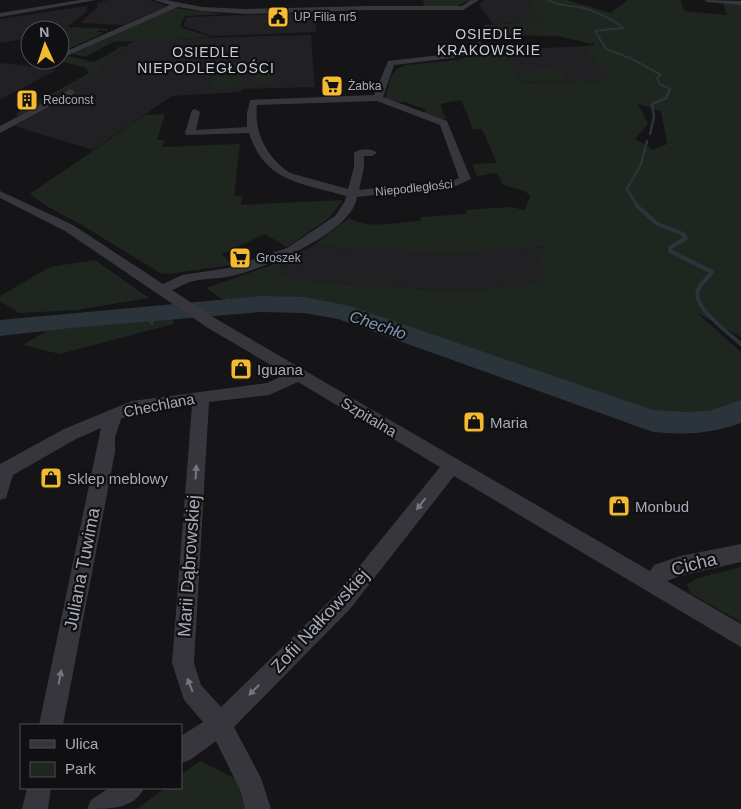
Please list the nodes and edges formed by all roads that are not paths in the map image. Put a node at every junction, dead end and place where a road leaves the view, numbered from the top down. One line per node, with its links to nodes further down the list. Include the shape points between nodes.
1 (93, 0): 5 (street)
2 (157, 0): 7 (street)
3 (476, 0): 7 (street, via 463,8 311,6 225,12)
4 (707, 0): 6 (street)
5 (48, 3): 8 (street)
6 (741, 3)
7 (177, 5): 10 (street)
8 (0, 15)
9 (480, 44): 12 (street, via 460,55 391,63)
10 (70, 53)
11 (70, 92): 14 (street)
12 (378, 98): 15 (street, Niepodległości, via 253,102); 18 (street, Niepodległości, via 444,123 465,179 456,183)
13 (194, 112): 15 (street, via 190,133)
14 (0, 130)
15 (253, 130): 18 (street, Niepodległości, via 278,171)
16 (372, 153): 18 (street, Niepodległości, via 359,153 359,168)
17 (0, 194): 19 (street, Szpitalna, via 69,228)
18 (352, 194): 19 (street, Niepodległości, via 339,218 291,251 230,272 187,278)
19 (162, 290): 20 (street, Szpitalna)
20 (175, 298): 21 (street, Szpitalna)
21 (299, 375): 22 (street, Chechlana, via 269,389); 24 (street, Szpitalna)
22 (201, 397): 23 (street, Chechlana, via 132,407); 31 (street, Marii Dąbrowskiej, one-way to 22, via 192,692 183,663)
23 (114, 414): 25 (street, Chechlana, via 70,434); 30 (street, Juliana Tuwima, one-way to 23)
24 (451, 466): 28 (street, Szpitalna); 31 (street, Zofii Nałkowskiej, one-way to 31, via 343,602)
25 (3, 472): 26 (street)
26 (0, 492)
27 (741, 554): 28 (street, Cicha, via 661,572)
28 (654, 585): 29 (street, Szpitalna)
29 (741, 636)
30 (51, 724)
31 (220, 724): 32 (street, Zofii Nałkowskiej); 37 (street, via 252,787)
32 (182, 751)
33 (40, 789): 35 (street)
34 (129, 789): 36 (street)
35 (36, 809)
36 (100, 809)
37 (258, 809)

